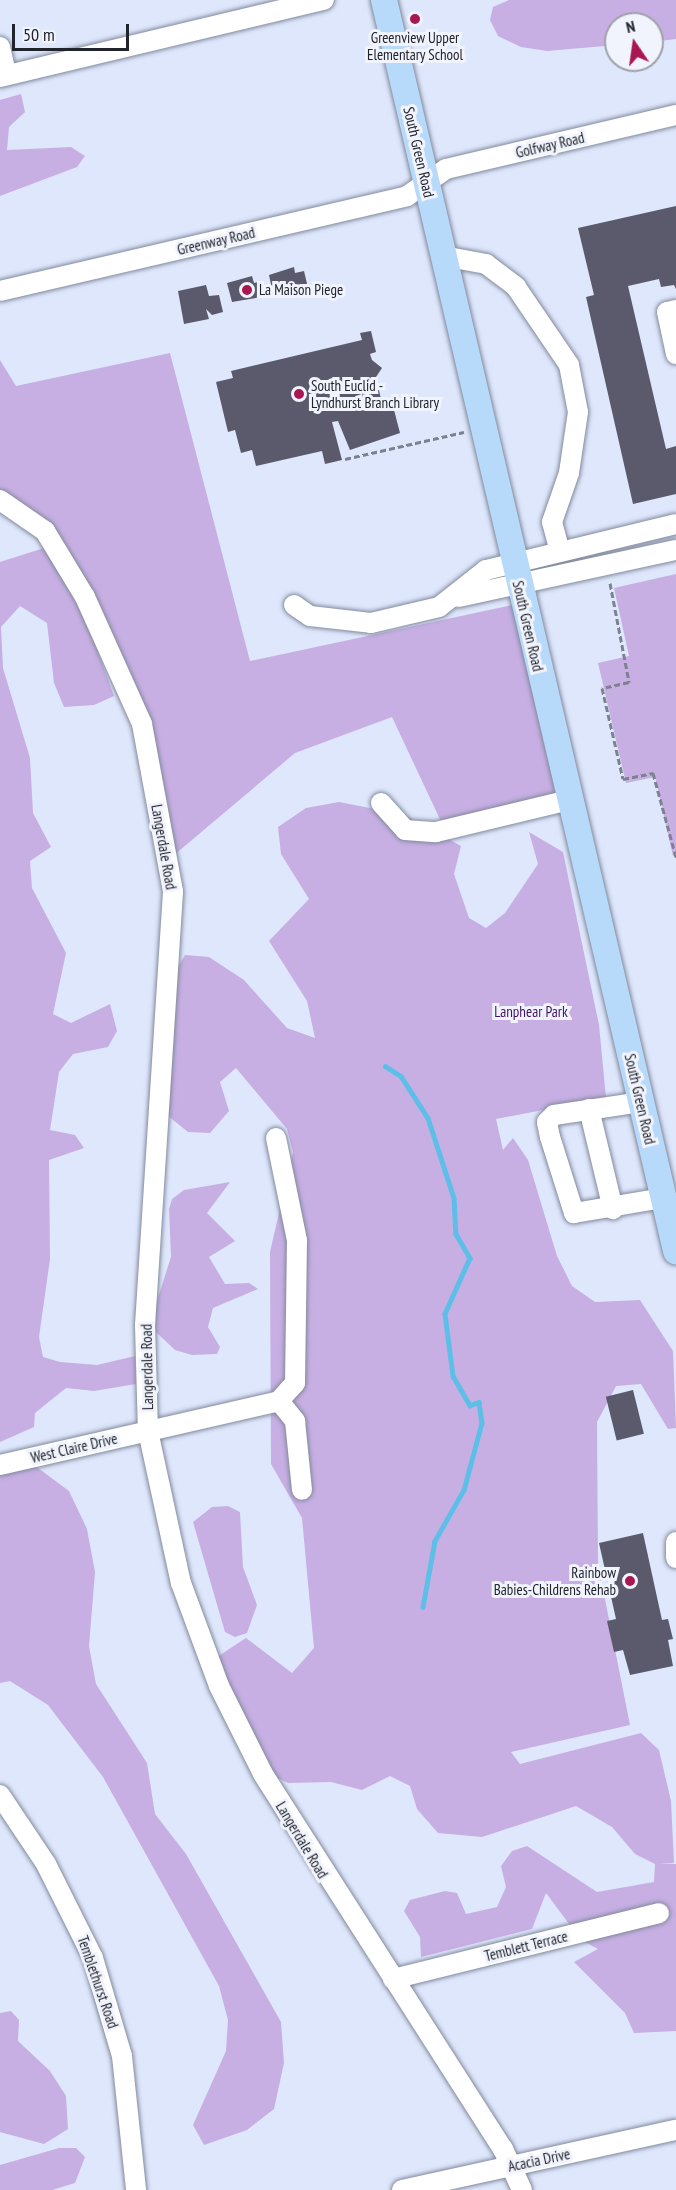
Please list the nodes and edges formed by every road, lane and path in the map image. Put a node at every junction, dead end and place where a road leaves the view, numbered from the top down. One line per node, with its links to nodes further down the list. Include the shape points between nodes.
1 (324, 0): 4 (street)
2 (384, 0): 6 (main road, South Green Road)
3 (0, 47): 4 (street)
4 (3, 76)
5 (676, 116): 6 (street, Golfway Road, via 446,169)
6 (426, 180): 7 (main road, South Green Road); 8 (street, Greenway Road, via 407,196)
7 (444, 256): 16 (street, via 486,264 516,287 569,365 578,412 569,473 552,522); 17 (main road, South Green Road)
8 (0, 291)
9 (676, 310): 10 (street, via 666,312)
10 (676, 354)
11 (466, 431): 12 (path)
12 (345, 459)
13 (0, 500): 30 (street, Langerdale Road, via 45,531 85,597 142,724 173,892 148,1262)
14 (676, 524): 16 (street)
15 (676, 550): 17 (street)
16 (560, 551): 17 (street)
17 (516, 574): 19 (street, via 471,576 458,597 439,607 371,623 310,616); 20 (main road, South Green Road)
18 (610, 583): 22 (path, via 629,682 602,687 623,779 653,773)
19 (294, 605)
20 (569, 800): 21 (street, via 436,832 405,830); 23 (main road, South Green Road)
21 (381, 803)
22 (676, 857)
23 (641, 1102): 24 (street); 26 (main road, South Green Road)
24 (589, 1109): 27 (street); 27 (street, via 554,1115 547,1122 550,1137 574,1213)
25 (276, 1138): 29 (street, via 297,1240 295,1383)
26 (663, 1198): 27 (street); 28 (main road, South Green Road)
27 (613, 1209)
28 (676, 1251)
29 (279, 1401): 30 (street, West Claire Drive); 32 (street, via 295,1421)
30 (148, 1431): 31 (street, West Claire Drive); 37 (street, Langerdale Road, via 182,1583 219,1686 263,1774)
31 (0, 1464)
32 (302, 1490)
33 (676, 1542): 34 (street)
34 (676, 1558)
35 (0, 1795): 40 (street, Temblethurst Road, via 46,1864 93,1958 122,2056)
36 (659, 1913): 37 (street, Temblett Terrace)
37 (393, 1979): 39 (street, Langerdale Road)
38 (676, 2130): 39 (street, Acacia Drive)
39 (512, 2165): 41 (street, Acacia Drive); 42 (street, Langerdale Road)
40 (136, 2190)
41 (402, 2190)
42 (522, 2190)

